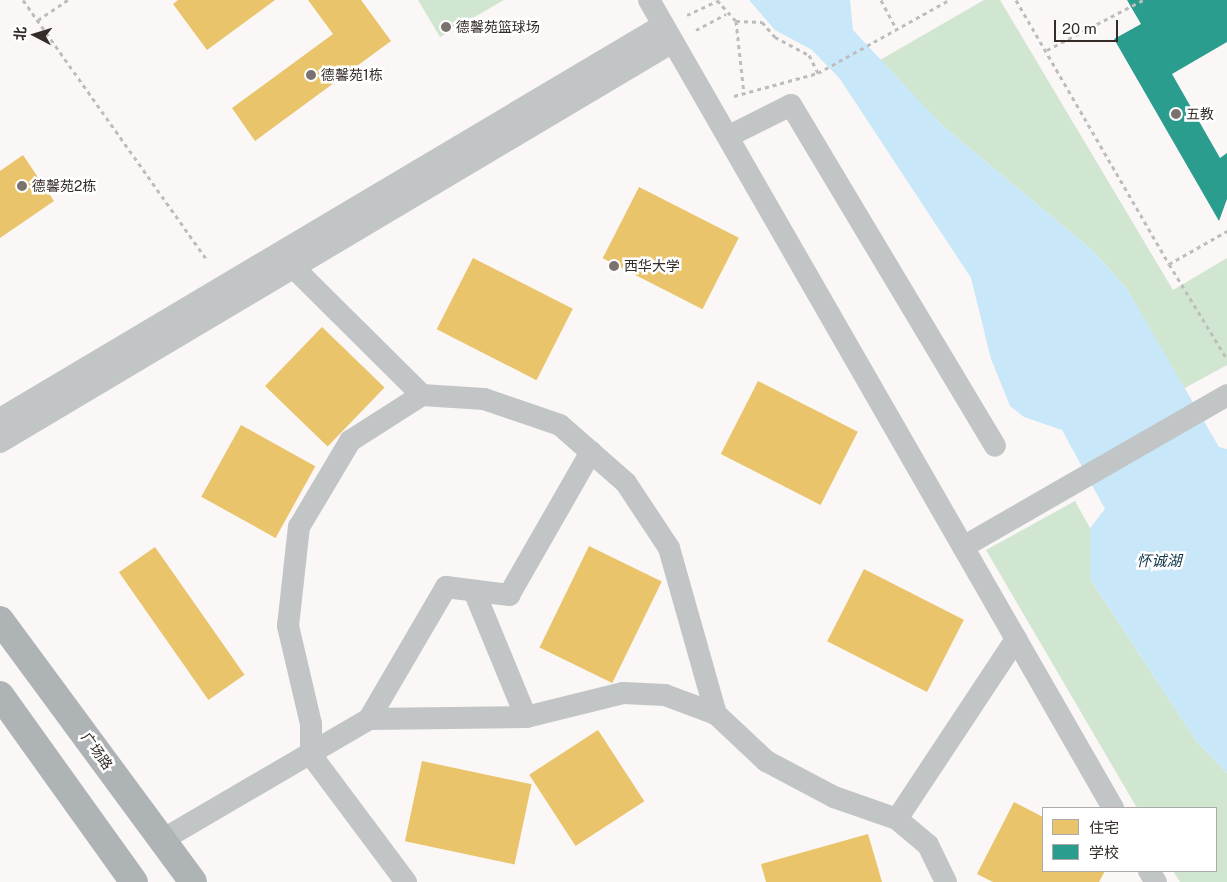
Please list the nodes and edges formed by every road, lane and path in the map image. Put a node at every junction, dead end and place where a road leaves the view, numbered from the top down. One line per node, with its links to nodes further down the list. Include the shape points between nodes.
1 (23, 0): 11 (path)
2 (68, 0): 11 (path)
3 (649, 0): 15 (street)
4 (717, 0): 9 (path); 10 (path)
5 (881, 0): 14 (path)
6 (949, 0): 14 (path)
7 (1016, 0): 16 (path)
8 (1143, 0): 16 (path)
9 (726, 14): 12 (path); 13 (path)
10 (687, 15)
11 (38, 20): 22 (path)
12 (736, 21): 17 (path, via 762,22 775,36 809,55); 18 (path)
13 (696, 30)
14 (897, 30): 17 (path)
15 (668, 34): 20 (street); 24 (street); 28 (street)
16 (1047, 50): 23 (path)
17 (818, 73): 18 (path)
18 (744, 93): 19 (path)
19 (734, 96)
20 (729, 136): 30 (street, via 791,105); 32 (street)
21 (1227, 231): 23 (path)
22 (208, 261)
23 (1169, 264): 25 (path)
24 (291, 265): 26 (street); 29 (street)
25 (1227, 359)
26 (422, 395): 31 (street, via 484,399 550,421); 40 (street, via 350,442 299,527 288,626 311,724)
27 (1224, 397): 32 (street)
28 (0, 419)
29 (0, 442)
30 (995, 446)
31 (591, 452): 33 (street, via 509,595); 37 (street, via 626,483 669,548)
32 (963, 547): 35 (street)
33 (474, 591): 38 (street); 39 (street, via 446,587)
34 (0, 620): 43 (main road, 广场路)
35 (1016, 639): 41 (street); 42 (street)
36 (0, 695): 44 (main road)
37 (716, 714): 38 (street, via 665,695 624,693); 42 (street, via 766,760 834,797)
38 (526, 717): 39 (street)
39 (369, 719): 40 (street)
40 (311, 755): 43 (street); 46 (street)
41 (1112, 807)
42 (897, 819): 47 (street, via 928,845)
43 (162, 840): 45 (main road, 广场路)
44 (126, 879)
45 (193, 882)
46 (406, 882)
47 (946, 882)

